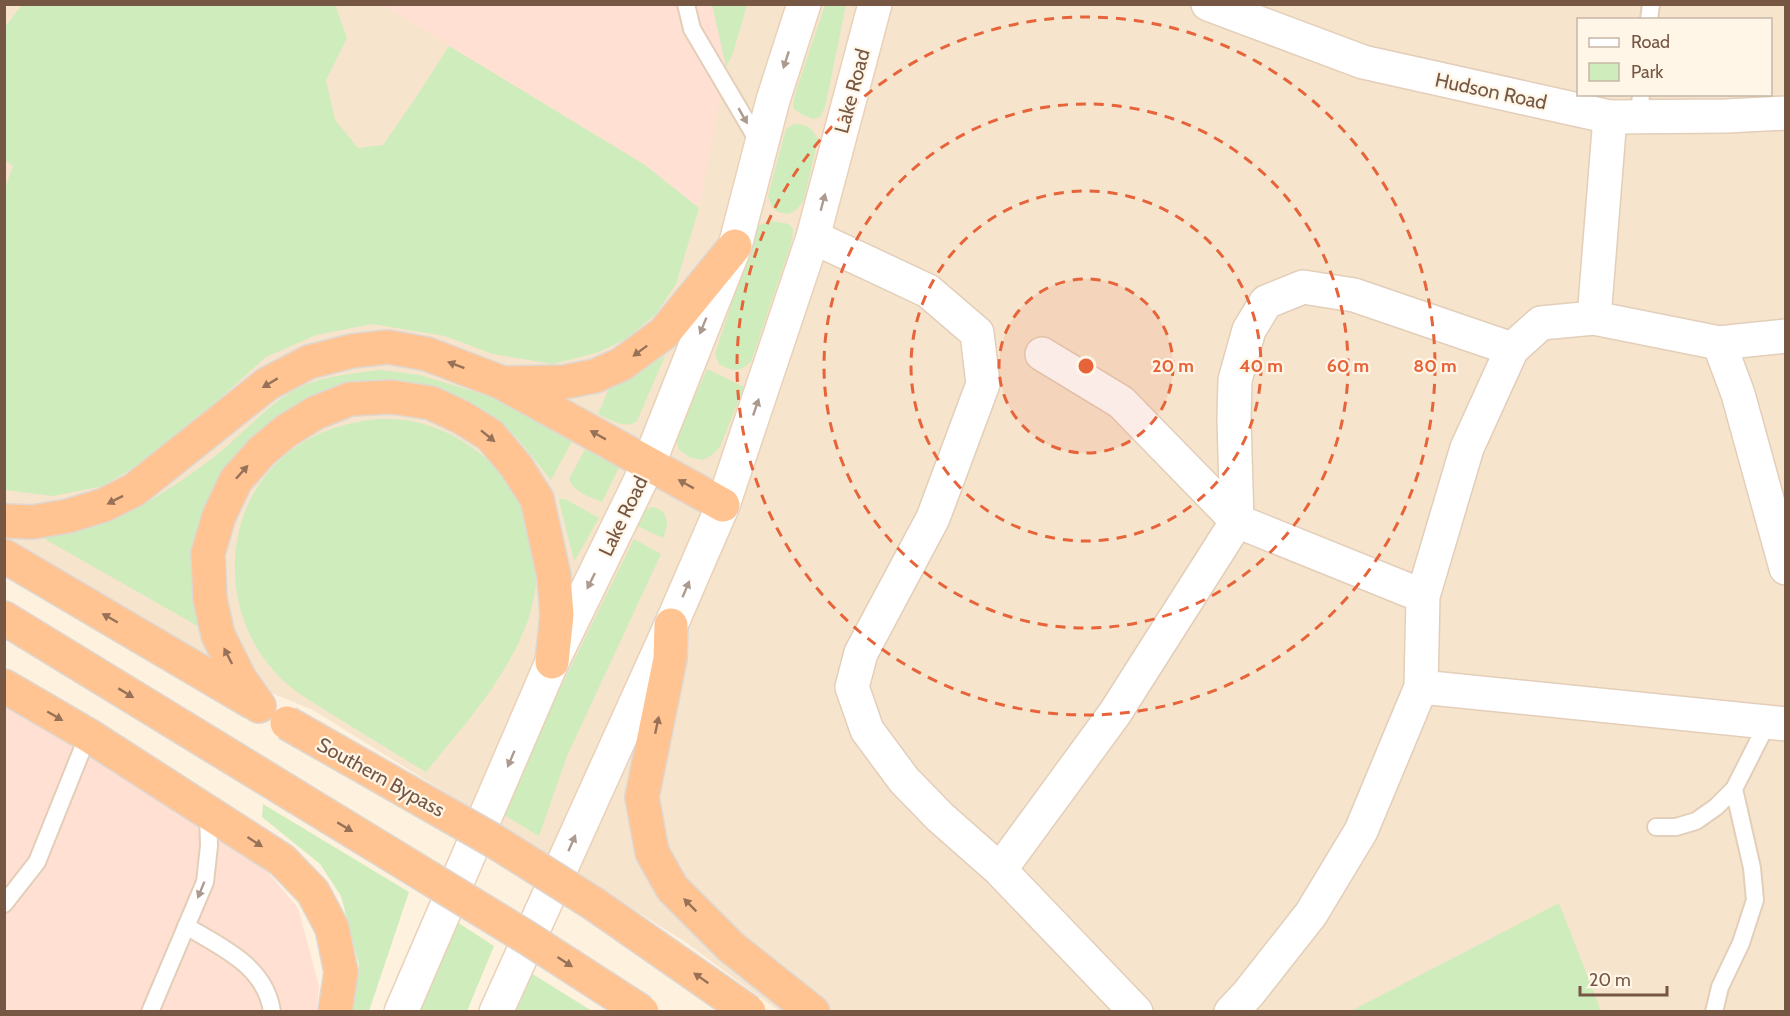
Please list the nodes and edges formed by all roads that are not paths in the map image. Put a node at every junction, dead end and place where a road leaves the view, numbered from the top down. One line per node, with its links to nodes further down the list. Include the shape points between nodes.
1 (686, 4): 7 (lane, one-way to 7, via 692,29)
2 (804, 4): 7 (street, Lake Road, one-way to 7)
3 (874, 4): 8 (street, Lake Road, one-way to 3)
4 (1208, 4): 5 (street, Hudson Road, via 1363,62)
5 (1630, 109): 6 (street, Hudson Road, via 1726,116); 10 (street)
6 (1785, 113)
7 (760, 147): 9 (street, Lake Road)
8 (813, 237): 17 (street, Lake Road, one-way to 8); 34 (street, via 928,291 978,333 983,384 933,518 861,653 852,687 867,730 904,780)
9 (735, 246): 15 (highway, one-way to 15, via 664,333 622,364 595,376 564,382); 16 (street, Lake Road, one-way to 16)
10 (1594, 318): 12 (street); 13 (street, via 1541,324)
11 (1785, 336): 12 (street)
12 (1719, 343): 21 (street)
13 (1512, 349): 19 (street, via 1354,295 1303,287 1266,302 1249,330 1235,381); 22 (street, via 1467,448)
14 (1042, 354): 19 (street, via 1121,402)
15 (503, 383): 16 (highway, one-way to 15); 18 (highway, one-way to 18, via 427,354 388,347 309,362 267,384 134,490 68,516 33,522)
16 (649, 463): 17 (highway, one-way to 16); 25 (street, Lake Road, one-way to 25)
17 (723, 505): 24 (street, Lake Road, one-way to 17)
18 (4, 520)
19 (1237, 521): 22 (street); 34 (street, via 1115,713)
20 (4, 556): 28 (highway, Southern Bypass, one-way to 20)
21 (1785, 568)
22 (1423, 596): 27 (street)
23 (4, 618): 42 (highway, one-way to 42, bridge)
24 (671, 625): 41 (street, Lake Road, one-way to 24); 44 (highway, one-way to 24, via 731,947 672,888 652,852 642,797 670,659)
25 (552, 662): 28 (highway, one-way to 25, via 218,635 210,599 210,544 236,480 262,451 315,413 351,399 392,397 431,403 490,435 516,466 537,499 554,576 557,615); 40 (street, Lake Road, one-way to 40)
26 (4, 686): 30 (highway, one-way to 30)
27 (1421, 687): 29 (street); 46 (street, via 1361,831 1311,914)
28 (259, 706): 43 (highway, Southern Bypass, one-way to 28, bridge, via 594,904 494,841)
29 (1777, 723): 31 (lane)
30 (88, 735): 32 (highway); 35 (lane, via 37,862)
31 (1734, 789): 33 (lane, via 1695,821 1676,827); 47 (lane, via 1752,868 1755,900)
32 (208, 812): 36 (lane, one-way to 36, via 205,882); 37 (highway, one-way to 37, via 282,860 313,892 332,928 340,972)
33 (1656, 827)
34 (1000, 870): 45 (street)
35 (4, 904)
36 (186, 926): 38 (lane); 39 (lane, via 252,969 264,987)
37 (333, 1010)
38 (150, 1011)
39 (272, 1011)
40 (401, 1011)
41 (496, 1011)
42 (642, 1011)
43 (749, 1011)
44 (813, 1011)
45 (1136, 1011)
46 (1231, 1011)
47 (1714, 1011)

